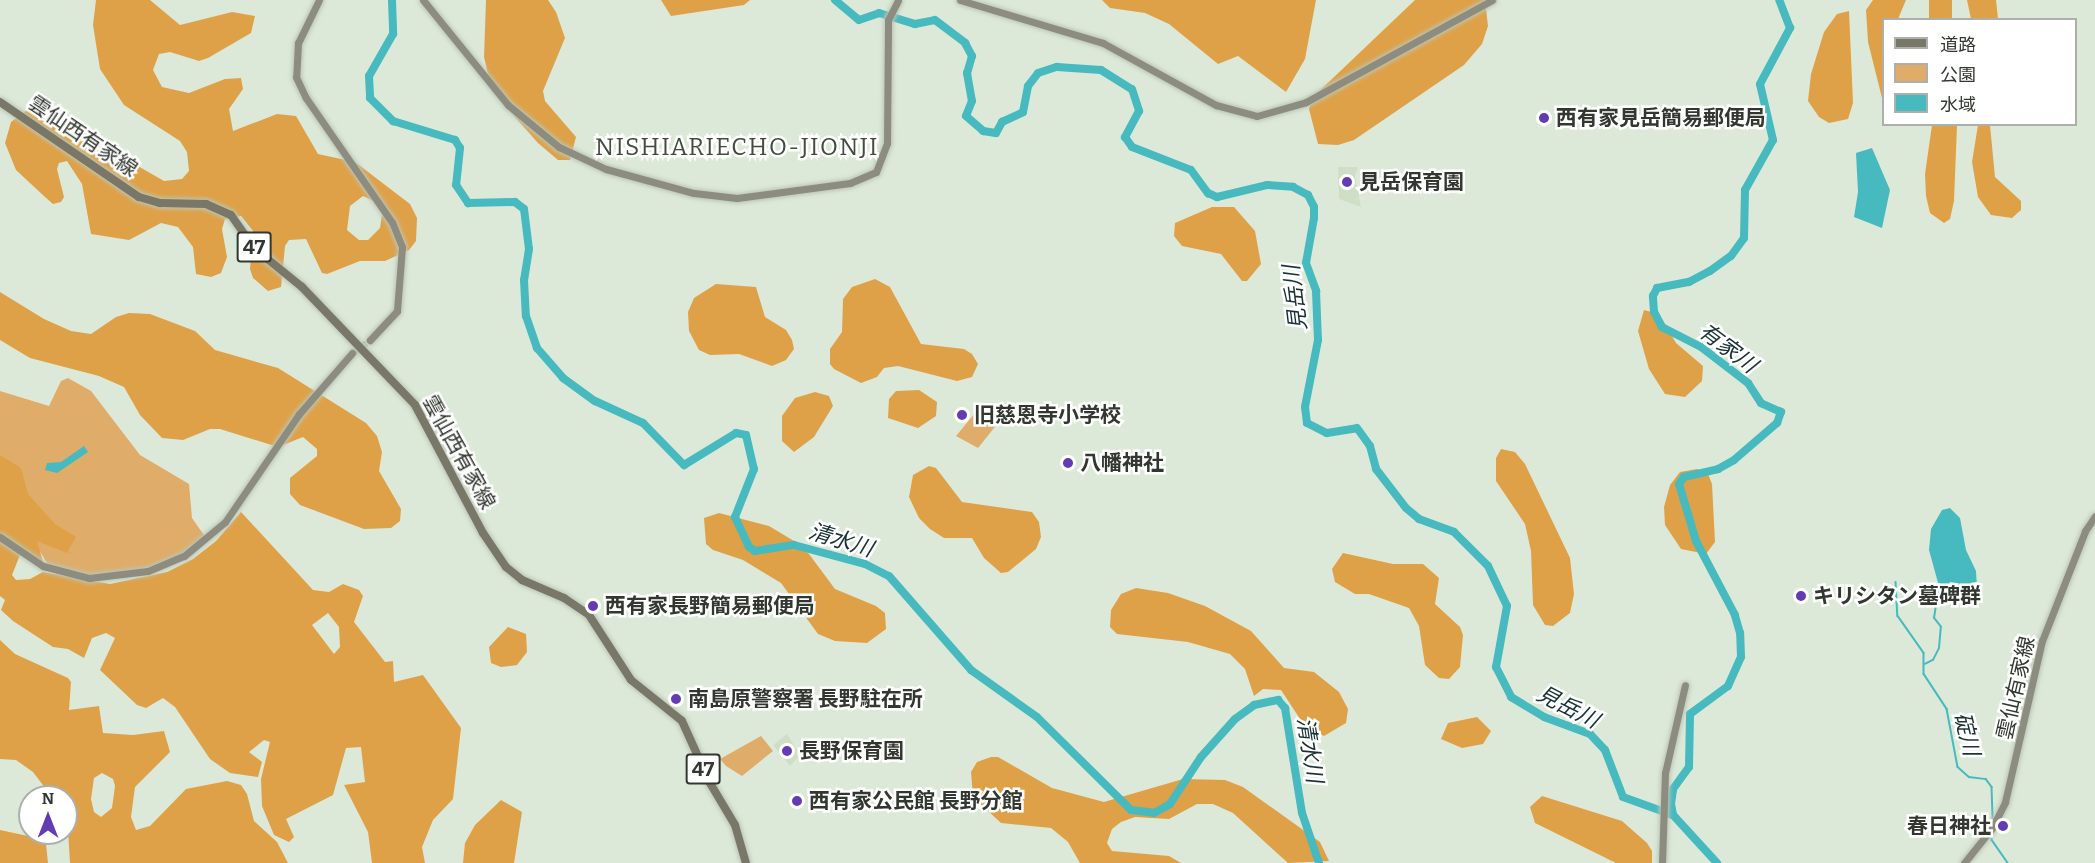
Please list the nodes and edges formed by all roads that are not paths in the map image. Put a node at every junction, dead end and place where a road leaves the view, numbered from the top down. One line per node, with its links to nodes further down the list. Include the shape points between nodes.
1 (320, 0): 7 (street, via 298,44 296,77 306,98 392,222 402,247 397,311)
2 (423, 0): 3 (street, via 508,105 559,147 606,169 694,193 730,198 850,183 876,172 887,143 888,23)
3 (898, 0)
4 (960, 0): 5 (street, via 1103,43 1231,111 1257,116 1276,113 1322,94)
5 (1492, 0)
6 (0, 102): 12 (main road, 雲仙西有家線 / 47, via 139,196 160,203 206,204 231,215 254,248 302,286 415,405 506,567 522,580 564,598 589,615 631,680 682,721 710,783 735,825)
7 (370, 340)
8 (352, 353): 10 (street, via 299,414 225,522 201,545 167,564 117,577 78,577 34,562)
9 (2095, 516): 14 (street, 雲仙有家線, via 2085,531 2042,641 2013,781 1993,825)
10 (0, 537)
11 (1685, 685): 13 (street, via 1662,804)
12 (746, 863)
13 (1662, 863)
14 (1964, 863)

